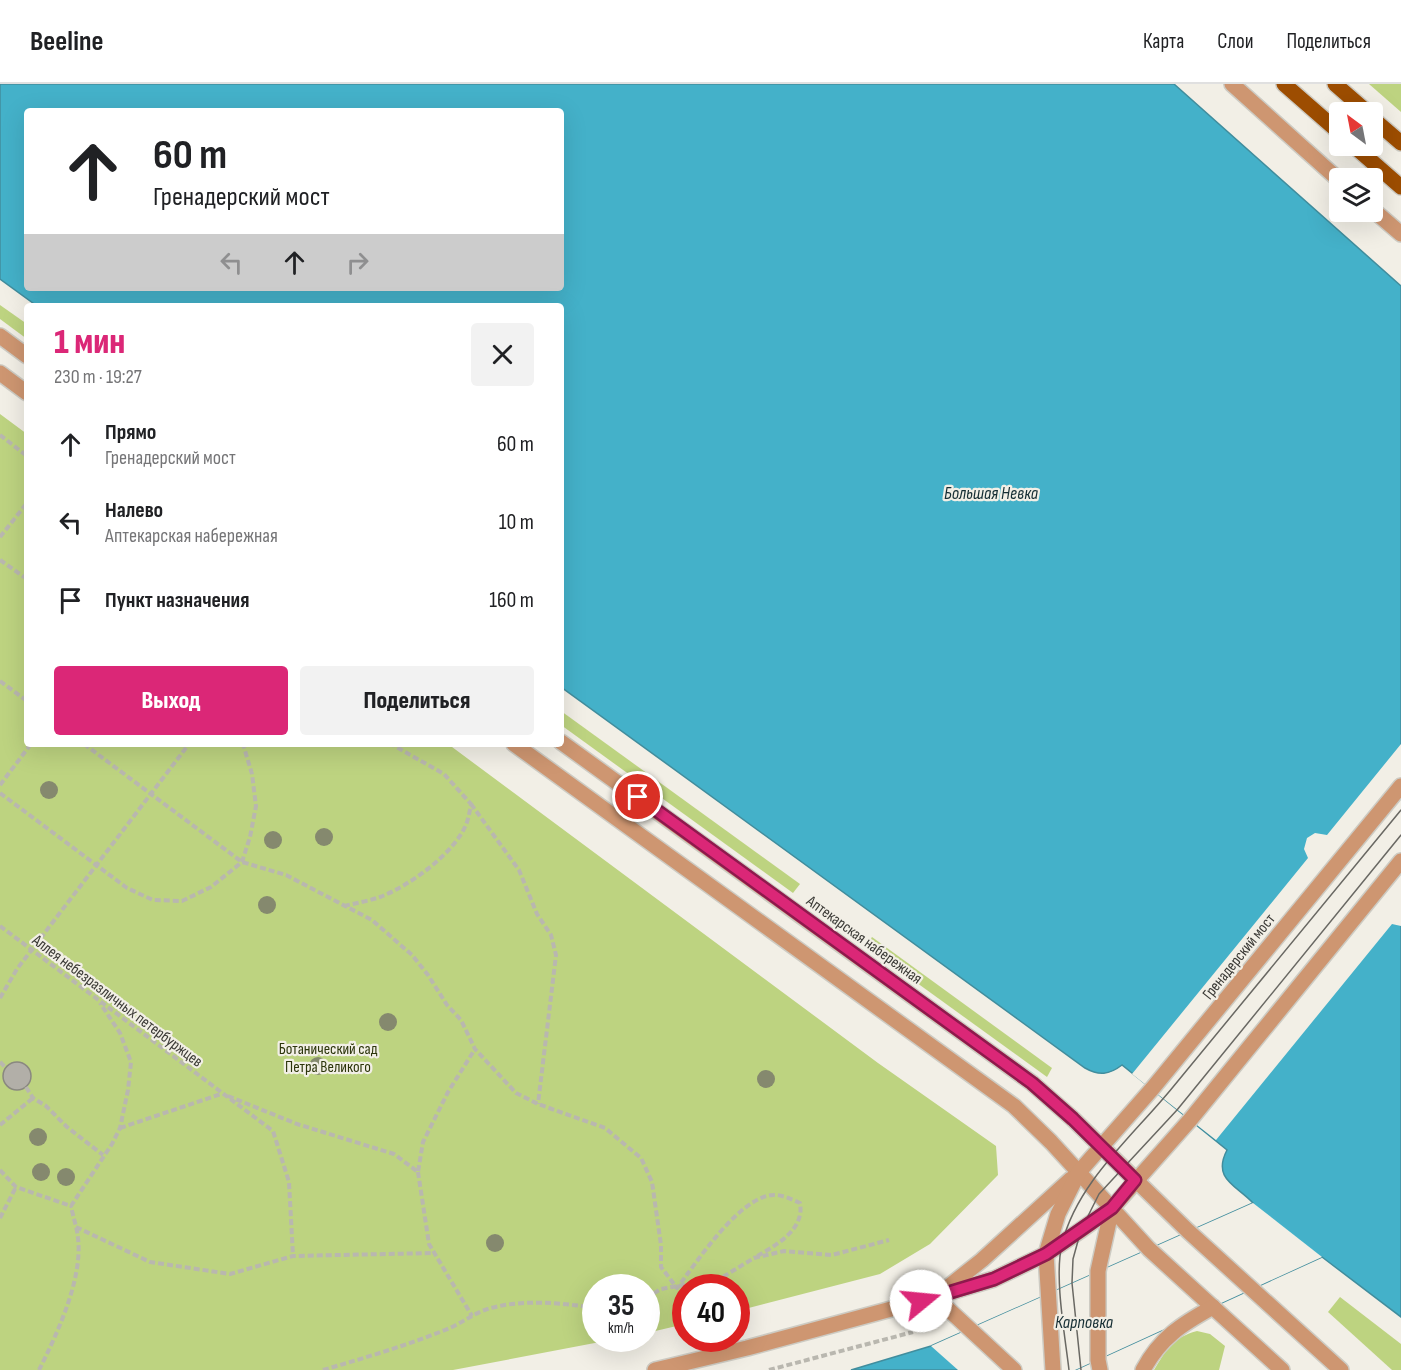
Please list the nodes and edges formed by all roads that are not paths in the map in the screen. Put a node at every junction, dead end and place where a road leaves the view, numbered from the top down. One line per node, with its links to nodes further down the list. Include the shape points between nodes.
1 (1232, 84): 9 (street)
2 (1284, 84): 5 (main road)
3 (1335, 84): 4 (main road)
4 (1356, 102)
5 (1329, 123)
6 (1383, 127): 7 (main road)
7 (1401, 143)
8 (1365, 156): 10 (main road)
9 (1329, 171)
10 (1401, 187)
11 (1383, 218): 12 (street)
12 (1401, 234)
13 (0, 336): 14 (street)
14 (24, 354)
15 (0, 373): 16 (street)
16 (24, 391)
17 (564, 744): 21 (street, Аптекарская набережная, via 1032,1083)
18 (518, 747): 22 (street, via 1014,1106)
19 (1401, 786): 21 (street, Гренадерский мост)
20 (1401, 861): 23 (street, via 1190,1120)
21 (1100, 1147): 22 (street, Гренадерский мост); 23 (street, Аптекарская набережная)
22 (1079, 1172): 24 (street); 25 (street, via 1058,1214); 26 (street)
23 (1135, 1180): 24 (street); 34 (street, Аптекарская набережная)
24 (1112, 1208): 25 (street); 27 (street, via 1149,1249); 28 (street, via 1098,1271)
25 (1046, 1254): 26 (street, via 994,1279); 31 (street)
26 (935, 1297): 29 (street); 30 (street)
27 (1213, 1307): 32 (street, via 1165,1338); 33 (street)
28 (1099, 1365)
29 (655, 1370)
30 (1014, 1370)
31 (1053, 1370)
32 (1143, 1370)
33 (1282, 1370)
34 (1341, 1370)

